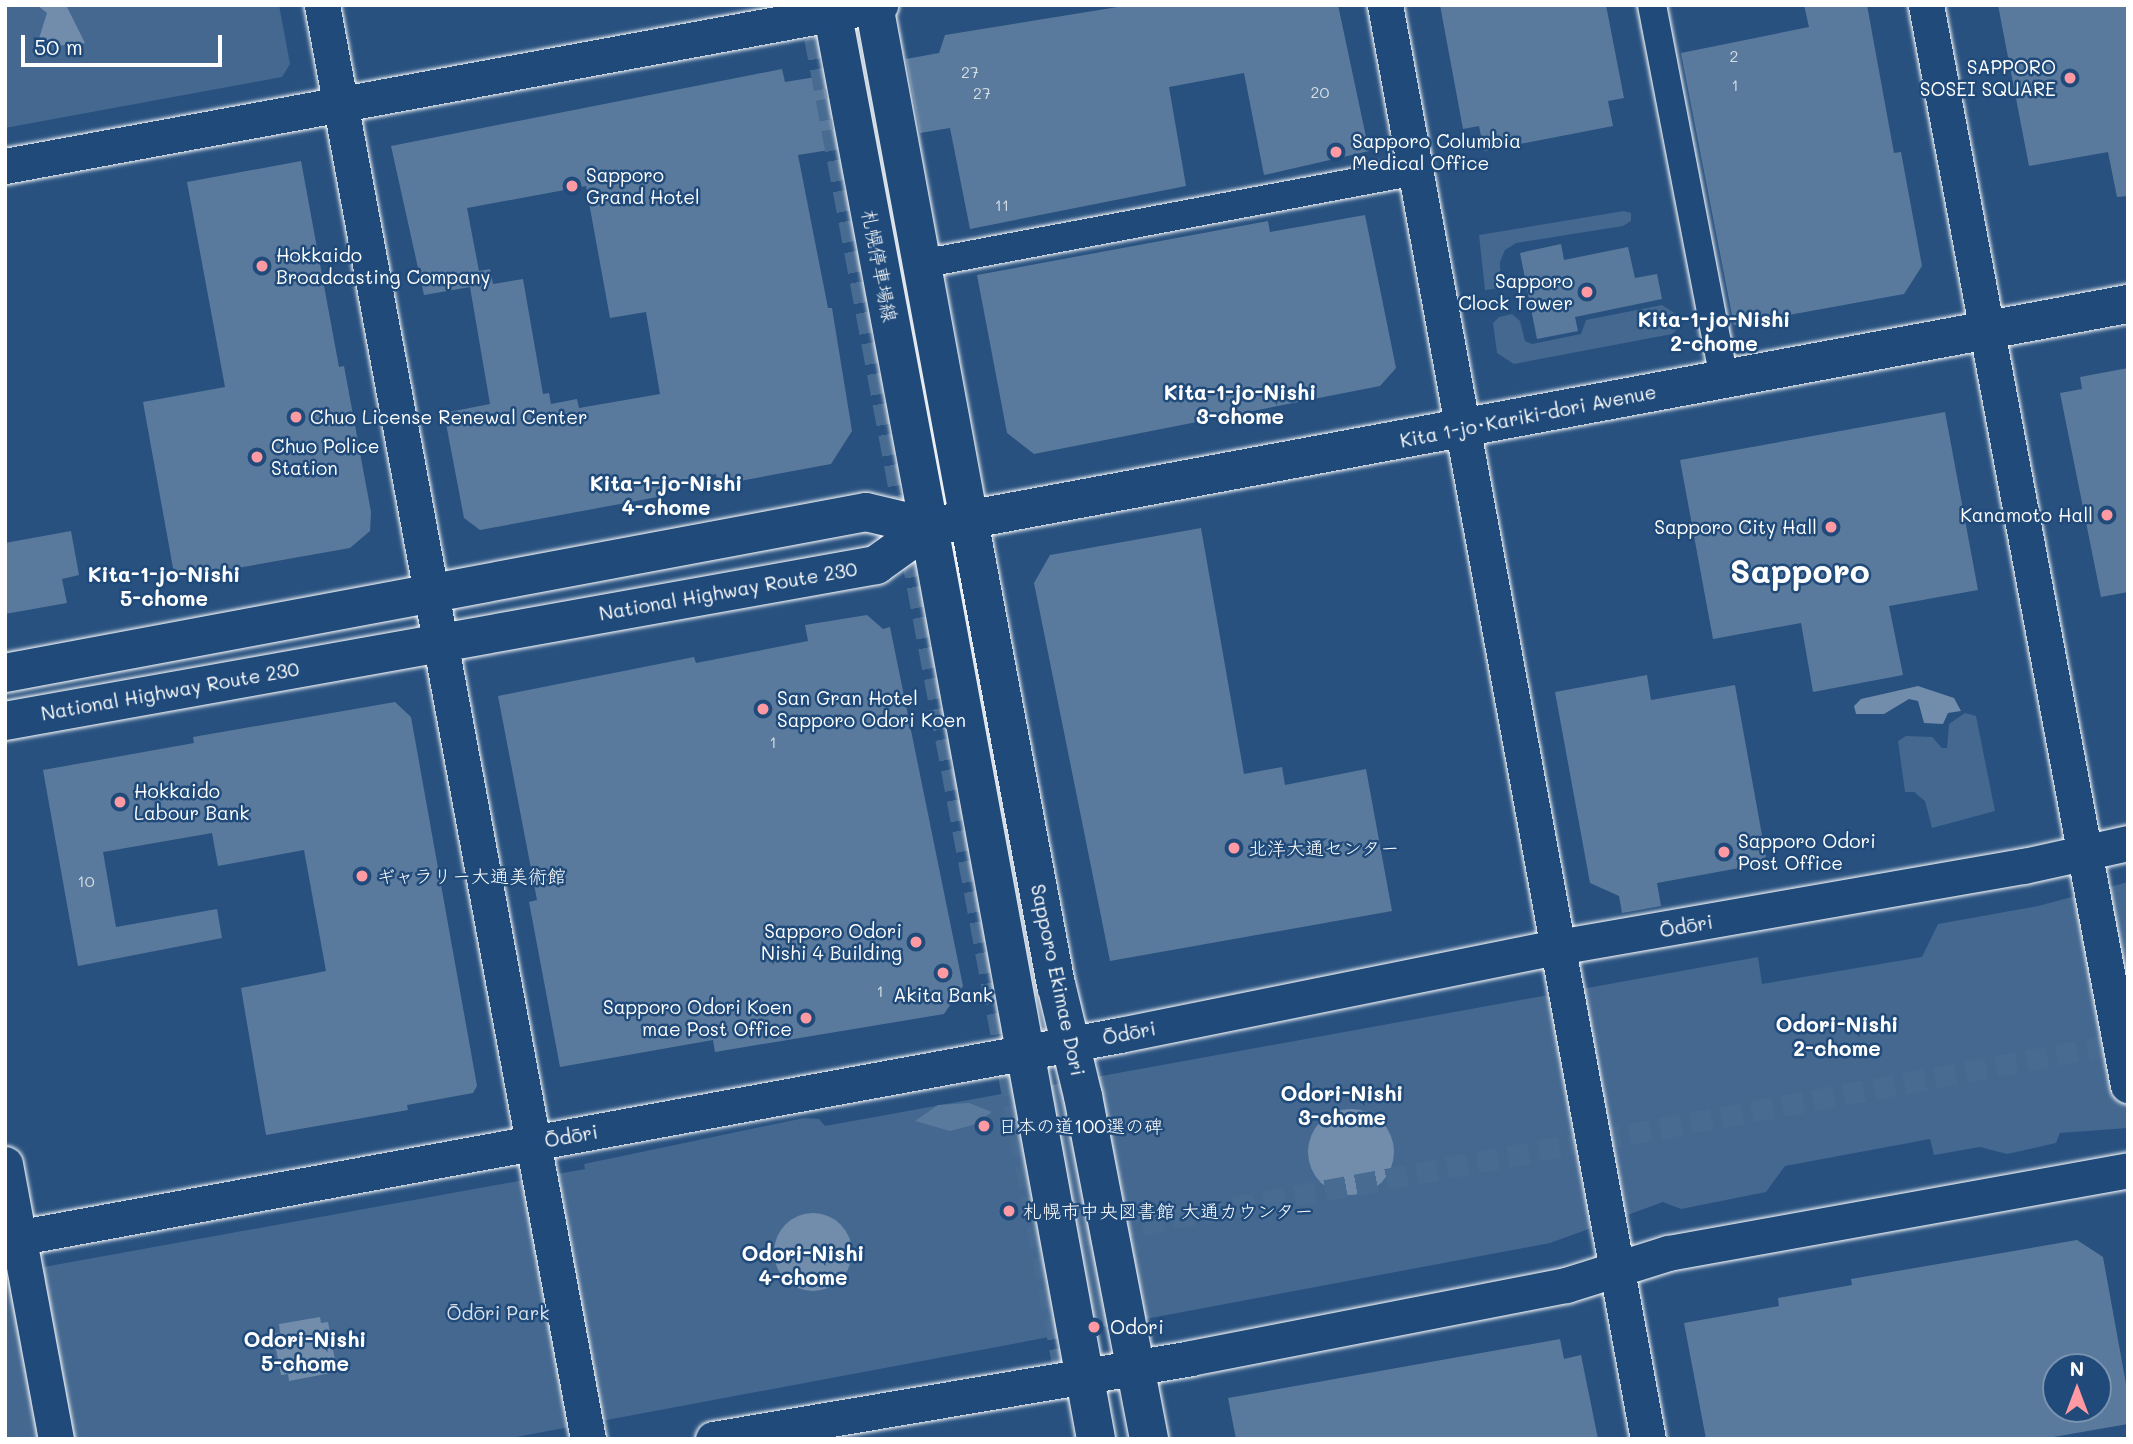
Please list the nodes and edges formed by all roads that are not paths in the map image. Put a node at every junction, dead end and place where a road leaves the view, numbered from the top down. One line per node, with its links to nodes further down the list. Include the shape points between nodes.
1 (322, 5): 7 (street)
2 (1385, 5): 9 (street)
3 (1652, 5): 13 (street)
4 (1926, 5): 12 (street)
5 (876, 6): 6 (street); 10 (main road)
6 (832, 10): 7 (street); 16 (main road, 札幌停車場線)
7 (340, 104): 8 (street); 17 (street)
8 (5, 166)
9 (1416, 171): 10 (street); 14 (street)
10 (921, 264): 15 (main road)
11 (2128, 304): 12 (main road, Kita 1-jo･Kariki-dori Avenue)
12 (1988, 330): 13 (main road, Kita 1-jo･Kariki-dori Avenue); 22 (street)
13 (1724, 379): 14 (main road, Kita 1-jo･Kariki-dori Avenue)
14 (1463, 428): 15 (main road, Kita 1-jo･Kariki-dori Avenue); 23 (street)
15 (969, 520): 16 (main road, Kita 1-jo･Kariki-dori Avenue); 24 (main road, Sapporo Ekimae Dori)
16 (929, 527): 17 (main road, via 866,512); 18 (main road, National Highway Route 230, via 876,565); 25 (main road)
17 (430, 592): 18 (street); 19 (main road)
18 (440, 643): 20 (main road, National Highway Route 230); 27 (street)
19 (5, 673)
20 (5, 721)
21 (2128, 843): 22 (street, Ōdōri)
22 (2083, 853): 23 (street, Ōdōri); 26 (street)
23 (1558, 947): 24 (street, Ōdōri); 31 (street)
24 (1071, 1044): 25 (street, Ōdōri); 32 (main road, Sapporo Ekimae Dori)
25 (1026, 1053): 27 (street, Ōdōri); 33 (main road)
26 (2128, 1085)
27 (533, 1143): 30 (street, Ōdōri); 35 (street)
28 (5, 1164): 30 (street)
29 (2128, 1170): 31 (street, via 1668,1254)
30 (12, 1239): 34 (street)
31 (1617, 1270): 32 (street, via 1566,1285); 39 (street)
32 (1135, 1366): 33 (street); 38 (main road, Sapporo Ekimae Dori)
33 (1084, 1374): 36 (street); 37 (main road)
34 (56, 1439)
35 (587, 1439)
36 (713, 1439)
37 (1096, 1439)
38 (1149, 1439)
39 (1648, 1439)

